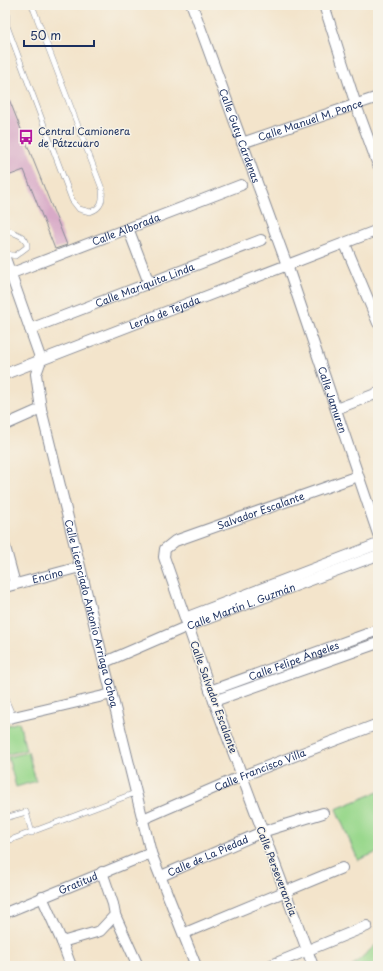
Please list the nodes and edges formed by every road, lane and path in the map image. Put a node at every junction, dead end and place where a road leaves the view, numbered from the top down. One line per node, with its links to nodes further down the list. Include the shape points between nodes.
1 (7, 5): 2 (lane, via 7,26 72,200 78,209 90,212 100,206 102,188)
2 (32, 5)
3 (192, 5): 7 (street, Calle Guty Cárdenas)
4 (324, 5): 6 (street)
5 (378, 97): 6 (street, Calle Manuel M. Ponce)
6 (356, 105): 7 (street, Calle Manuel M. Ponce); 8 (street)
7 (242, 143): 17 (street, Calle Guty Cárdenas)
8 (378, 165)
9 (241, 185): 11 (street, Calle Alborada)
10 (5, 228): 15 (lane, via 24,238 27,247 15,256)
11 (128, 228): 18 (street, Calle Alborada); 19 (street)
12 (378, 230): 14 (street, Lerdo de Tejada)
13 (261, 240): 19 (street, Calle Mariquita Linda)
14 (345, 244): 17 (street, Lerdo de Tejada); 20 (street)
15 (5, 252)
16 (5, 258): 18 (street)
17 (288, 265): 22 (street, Lerdo de Tejada); 26 (street, Calle Jamuren)
18 (12, 273): 21 (street)
19 (149, 283): 21 (street, Calle Mariquita Linda)
20 (378, 323)
21 (30, 329): 22 (street)
22 (41, 360): 23 (street, Lerdo de Tejada); 25 (street, Calle Licenciado Antonio Arriaga Ochoa, via 36,374)
23 (5, 374)
24 (378, 393): 26 (street)
25 (41, 409): 27 (street); 34 (street, Calle Licenciado Antonio Arriaga Ochoa)
26 (336, 409): 28 (street, Calle Jamuren)
27 (5, 424)
28 (358, 476): 29 (street, Calle Jamuren); 32 (street, Salvador Escalante, via 175,541)
29 (378, 534)
30 (378, 544): 36 (street, Calle Martín L. Guzmán)
31 (5, 547): 35 (street)
32 (165, 549): 38 (street, Calle Salvador Escalante, via 164,557)
33 (378, 555): 36 (street, Calle Martín L. Guzmán)
34 (80, 567): 35 (street, Encino); 42 (street, Calle Licenciado Antonio Arriaga Ochoa)
35 (15, 584): 37 (street, Encino)
36 (285, 585): 38 (street, Calle Martín L. Guzmán)
37 (5, 587)
38 (187, 622): 42 (street, Calle Martín L. Guzmán); 44 (street, Calle Salvador Escalante)
39 (378, 630): 41 (street, Calle Felipe Ángeles)
40 (378, 643): 43 (street, Calle Felipe Ángeles)
41 (313, 654): 43 (street); 44 (street, Calle Felipe Ángeles)
42 (105, 662): 45 (street, Calle Licenciado Antonio Arriaga Ochoa)
43 (316, 665): 47 (street, Calle Felipe Ángeles)
44 (210, 691): 47 (street, Calle Salvador Escalante)
45 (112, 694): 48 (street); 51 (street, Calle Licenciado Antonio Arriaga Ochoa)
46 (5, 698): 48 (lane)
47 (214, 701): 50 (street, Calle Salvador Escalante)
48 (9, 718)
49 (378, 724): 50 (street, Calle Francisco Villa)
50 (242, 776): 54 (street, Calle Francisco Villa); 55 (street, Calle Perseverancia)
51 (135, 793): 54 (street, Calle Licenciado Antonio Arriaga Ochoa); 56 (lane)
52 (323, 813): 55 (street, Calle de La Piedad)
53 (5, 818): 56 (lane, via 26,812)
54 (143, 819): 58 (street, Calle Licenciado Antonio Arriaga Ochoa)
55 (262, 832): 61 (street, Calle de La Piedad); 62 (street, Calle Perseverancia)
56 (32, 833): 57 (lane)
57 (5, 842)
58 (151, 853): 60 (street, Gratitud); 61 (street, Calle Licenciado Antonio Arriaga Ochoa)
59 (342, 868): 62 (street)
60 (102, 872): 63 (street, Gratitud); 65 (street)
61 (161, 876): 67 (street, Calle Licenciado Antonio Arriaga Ochoa)
62 (285, 890): 67 (street); 69 (street, Calle Perseverancia)
63 (42, 897): 64 (street, Gratitud); 68 (street)
64 (5, 912)
65 (115, 915): 68 (street, via 100,931); 71 (street)
66 (368, 926): 69 (street)
67 (184, 933): 72 (street, Calle Licenciado Antonio Arriaga Ochoa)
68 (62, 942): 70 (street)
69 (307, 949): 73 (street); 74 (street, Calle Perseverancia)
70 (71, 966)
71 (138, 966)
72 (196, 966)
73 (269, 966)
74 (313, 966)

